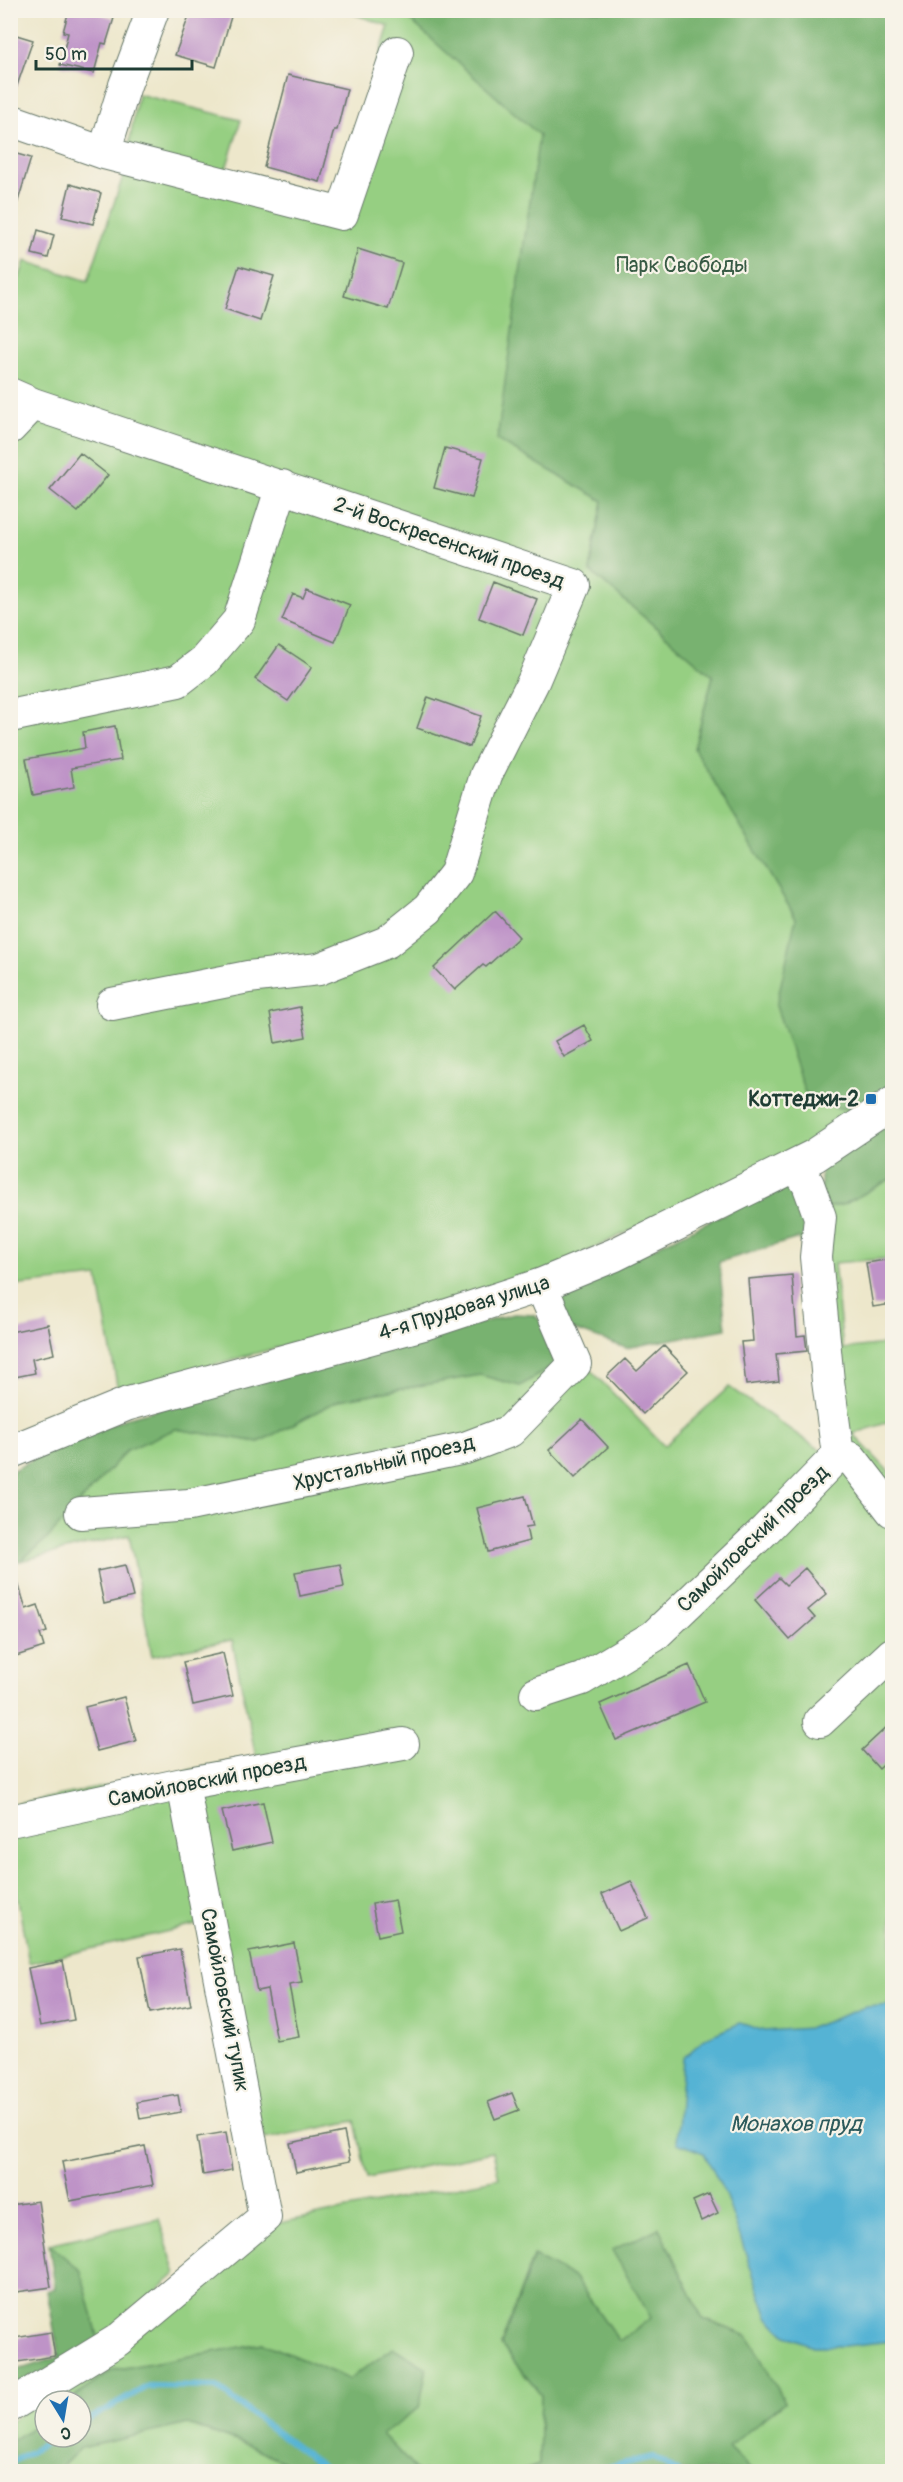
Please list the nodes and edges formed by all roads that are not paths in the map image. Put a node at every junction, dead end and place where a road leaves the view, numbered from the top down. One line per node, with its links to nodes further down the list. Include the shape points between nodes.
1 (153, 10): 4 (street)
2 (397, 52): 4 (street, via 342,214)
3 (10, 120): 4 (street)
4 (104, 153)
5 (22, 399): 6 (street); 7 (street, 2-й Воскресенский проезд)
6 (10, 428)
7 (282, 486): 8 (street, via 239,620 204,661 178,681); 9 (street, 2-й Воскресенский проезд, via 574,585 533,682 486,775 456,873 428,909 387,942 319,969 248,977)
8 (10, 716)
9 (112, 1005)
10 (892, 1104): 11 (main road, 4-я Прудовая улица)
11 (796, 1166): 12 (main road, 4-я Прудовая улица, via 614,1255); 14 (street, Самойловский проезд, via 808,1184 820,1217 816,1257)
12 (541, 1286): 13 (main road, 4-я Прудовая улица, via 425,1323 127,1404); 16 (street, Хрустальный проезд, via 575,1364 510,1431 465,1448 189,1505)
13 (10, 1452)
14 (838, 1455): 15 (street, via 851,1458); 18 (street, Самойловский проезд, via 654,1636 582,1679)
15 (892, 1511)
16 (81, 1513)
17 (892, 1654): 19 (street)
18 (536, 1694)
19 (820, 1721)
20 (403, 1744): 21 (street, Самойловский проезд)
21 (183, 1784): 22 (street, Самойловский проезд); 23 (street, Самойловский тупик, via 266,2217 118,2340)
22 (10, 1821)
23 (10, 2406)

